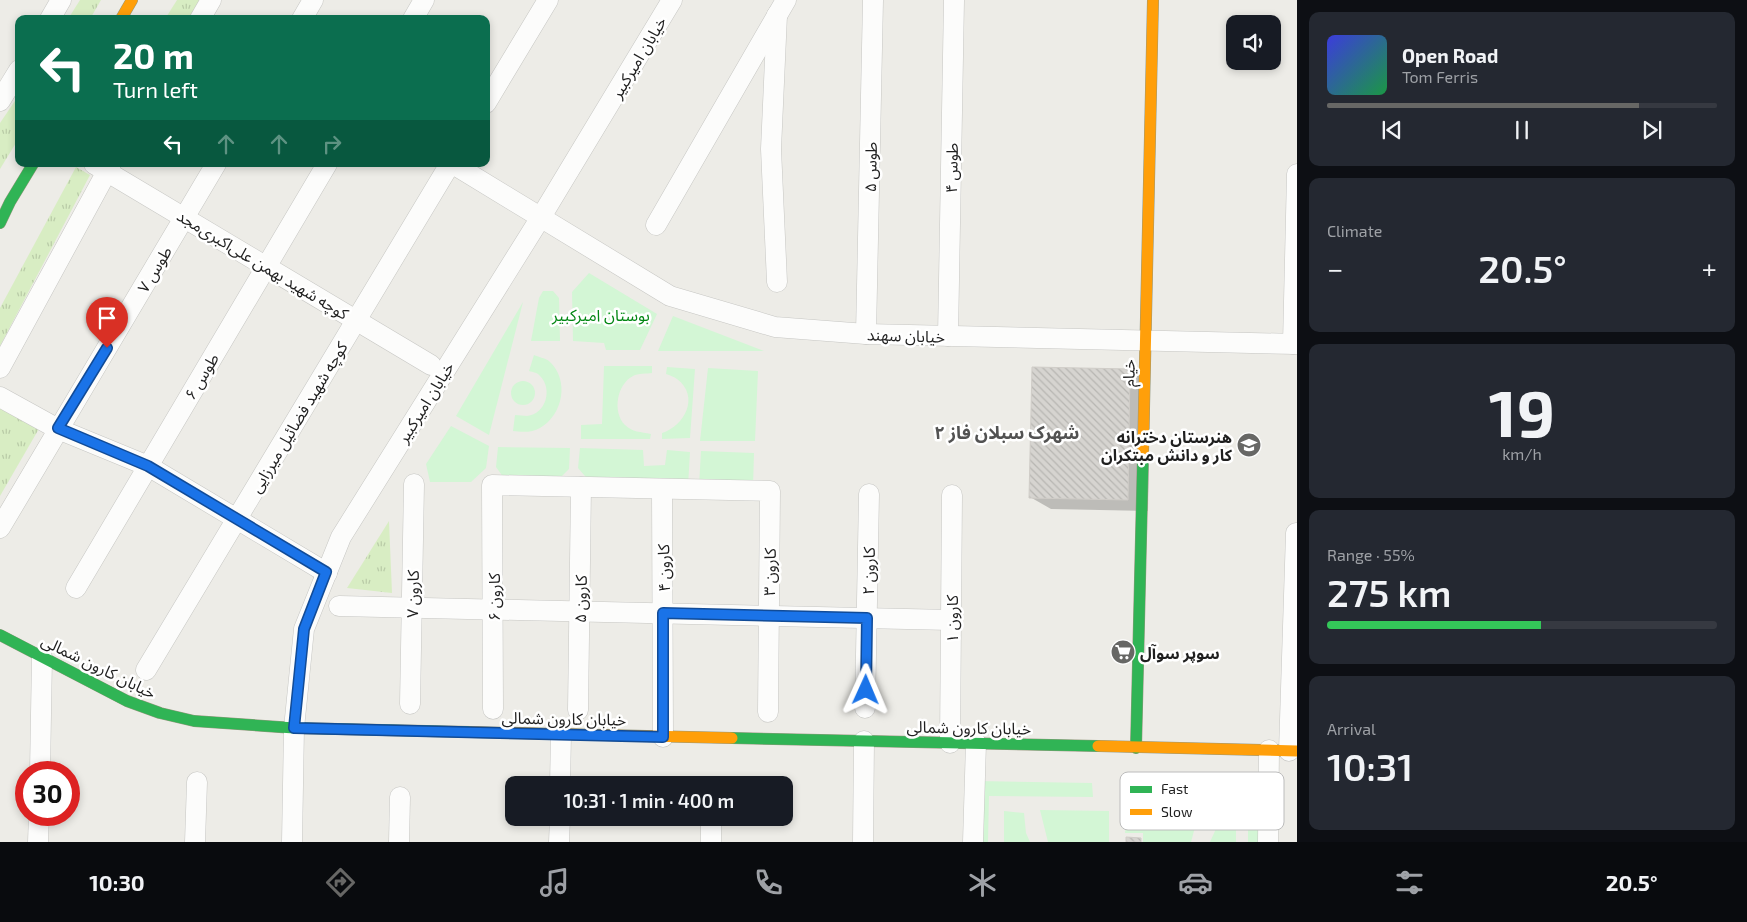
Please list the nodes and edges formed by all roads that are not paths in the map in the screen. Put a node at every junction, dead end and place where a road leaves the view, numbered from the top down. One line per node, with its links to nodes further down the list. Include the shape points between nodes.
1 (61, 0): 12 (street)
2 (132, 0): 13 (street)
3 (211, 0): 14 (street)
4 (313, 0): 15 (street)
5 (424, 0): 16 (street)
6 (548, 0): 18 (street)
7 (672, 0): 28 (street, خیابان امیرکبیر)
8 (873, 0): 35 (street, طوس ۵)
9 (954, 0): 36 (street, طوس ۴)
10 (1153, 0): 37 (street, خیام)
11 (781, 8): 31 (street); 33 (street, via 772,149)
12 (52, 15)
13 (123, 15)
14 (202, 15)
15 (304, 15)
16 (415, 15)
17 (15, 77): 19 (street)
18 (490, 96)
19 (0, 101)
20 (31, 167): 30 (street)
21 (103, 167): 40 (street)
22 (106, 167): 29 (street, کوچه شهید بهمن علی‌اکبری‌مجد)
23 (214, 167): 29 (street, طوس ۷)
24 (325, 167): 32 (street, طوس ۶)
25 (449, 167): 34 (street, کوچه شهید فضائیل میرزایی)
26 (456, 167): 28 (street, خیابان سهند)
27 (1297, 174): 38 (street)
28 (541, 217): 35 (street, خیابان سهند, via 670,296 775,327); 52 (street, خیابان امیرکبیر, via 341,537)
29 (184, 218): 32 (street, کوچه شهید بهمن علی‌اکبری‌مجد); 42 (street, طوس ۷)
30 (0, 223)
31 (656, 225)
32 (266, 266): 34 (street, کوچه شهید بهمن علی‌اکبری‌مجد); 43 (street, طوس ۶)
33 (777, 282)
34 (356, 320): 39 (street, کوچه شهید بهمن علی‌اکبری‌مجد); 49 (street, کوچه شهید فضائیل میرزایی)
35 (866, 334): 36 (street, خیابان سهند)
36 (948, 336): 37 (street, خیابان سهند)
37 (1146, 340): 38 (street, خیابان سهند); 76 (street, خیام)
38 (1295, 344)
39 (431, 365)
40 (0, 368)
41 (0, 397): 42 (street)
42 (58, 428): 43 (street); 50 (street, طوس ۷)
43 (148, 466): 49 (street); 53 (street, طوس ۶)
44 (414, 484): 55 (street, کارون ۷)
45 (581, 487): 46 (street); 56 (street, کارون ۶, via 492,485); 57 (street, کارون ۵)
46 (662, 489): 58 (street, کارون ۴); 59 (street, کارون ۳, via 770,491)
47 (869, 494): 60 (street, کارون ۲)
48 (952, 496): 61 (street, کارون ۱)
49 (237, 519): 52 (street); 64 (street, کوچه شهید فضائیل میرزایی)
50 (0, 528)
51 (1296, 534): 77 (street)
52 (326, 572): 70 (street, خیابان امیرکبیر, via 304,629)
53 (76, 588)
54 (339, 606): 55 (street)
55 (412, 607): 56 (street); 65 (street, کارون ۷)
56 (493, 609): 57 (street); 67 (street, کارون ۶)
57 (580, 611): 58 (street); 68 (street, کارون ۵)
58 (663, 613): 59 (street); 72 (street, کارون ۴)
59 (768, 616): 60 (street); 69 (street, کارون ۳)
60 (867, 618): 61 (street); 66 (street, کارون ۲)
61 (951, 620): 74 (street, کارون ۱)
62 (0, 634): 63 (street, خیابان کارون شمالی)
63 (42, 657): 70 (street, خیابان کارون شمالی, via 127,701 160,713 194,721); 78 (street)
64 (146, 670)
65 (410, 704)
66 (865, 708)
67 (493, 709)
68 (578, 710)
69 (768, 712)
70 (294, 728): 71 (street, خیابان کارون شمالی); 88 (street, خیابان امیرکبیر)
71 (562, 734): 72 (street, خیابان کارون شمالی); 80 (street)
72 (663, 737): 73 (street, خیابان کارون شمالی)
73 (864, 741): 74 (street, خیابان کارون شمالی); 92 (street)
74 (950, 743): 75 (street, خیابان کارون شمالی)
75 (976, 743): 76 (street, خیابان کارون شمالی); 93 (street)
76 (1136, 748): 77 (street, خیابان کارون شمالی)
77 (1285, 751): 79 (street)
78 (40, 761)
79 (1281, 772)
80 (560, 776)
81 (197, 782): 87 (street)
82 (400, 798): 89 (street)
83 (39, 826): 86 (street)
84 (560, 826): 90 (street)
85 (711, 826): 91 (street)
86 (38, 842)
87 (195, 842)
88 (292, 842)
89 (399, 842)
90 (559, 842)
91 (711, 842)
92 (863, 842)
93 (973, 842)

